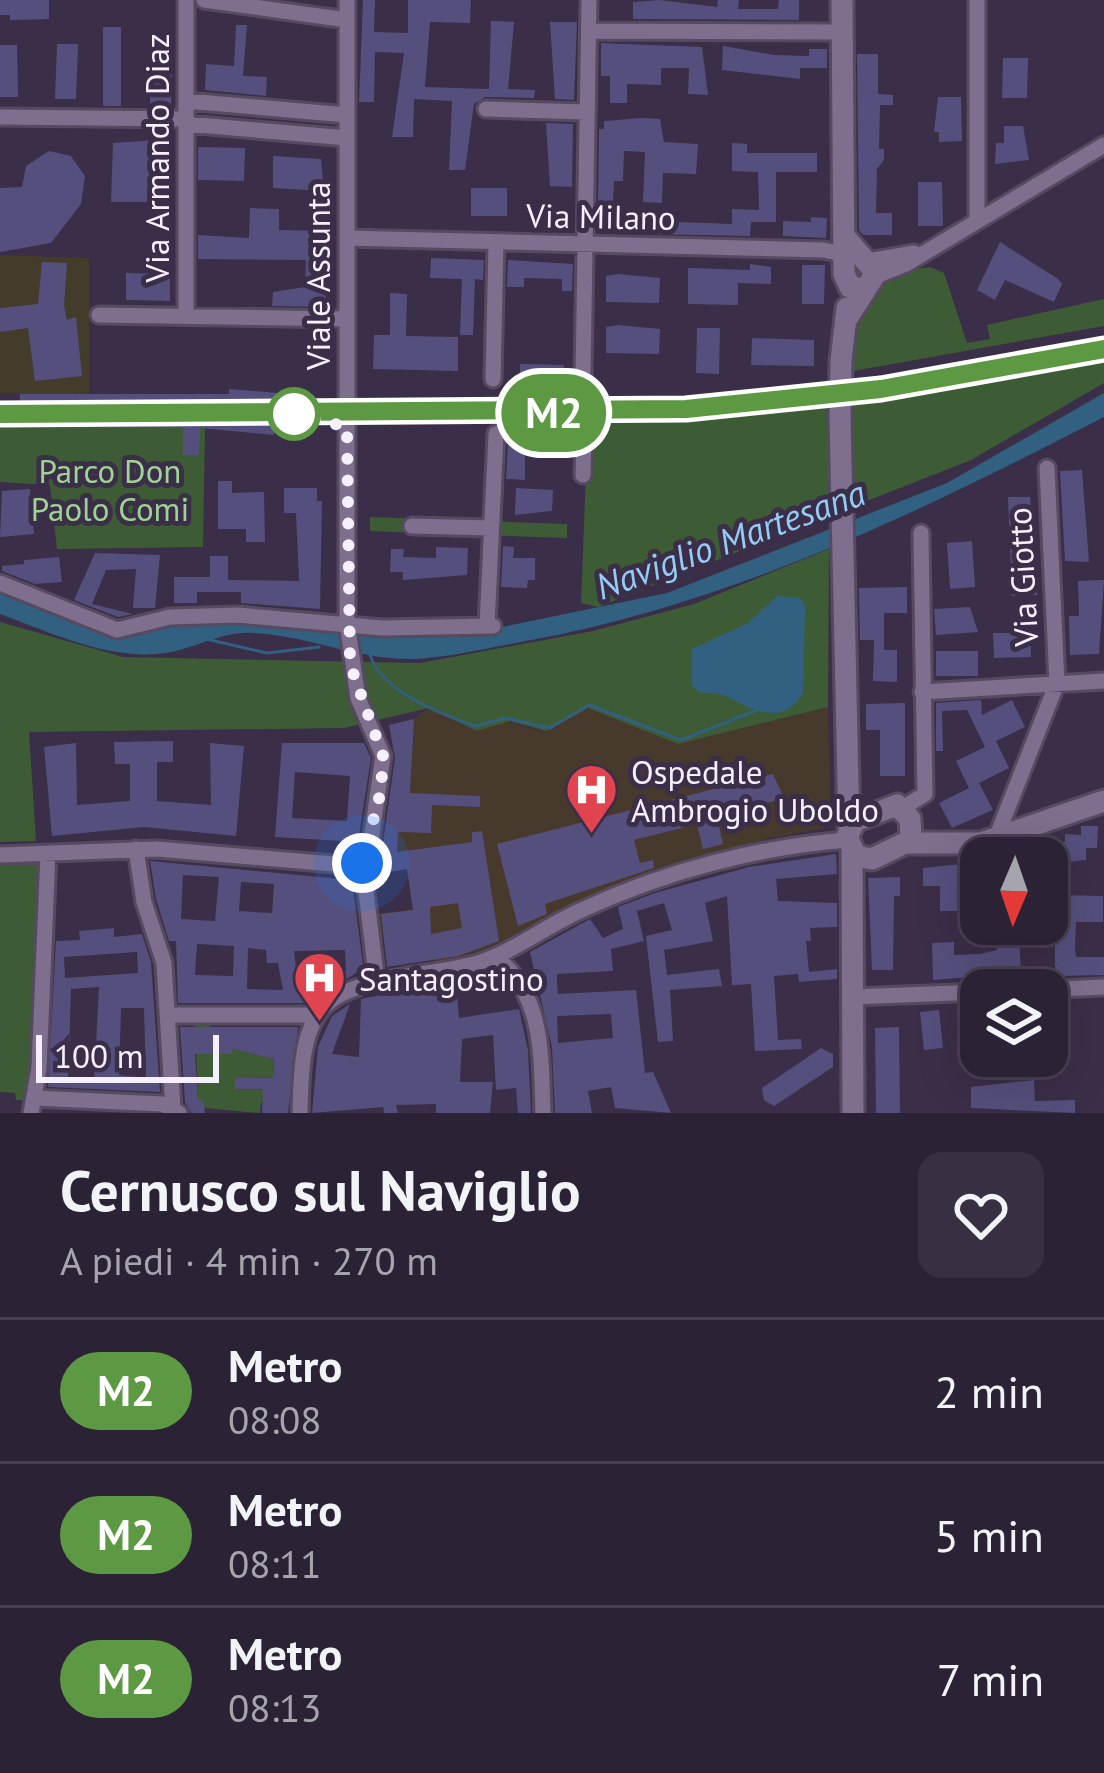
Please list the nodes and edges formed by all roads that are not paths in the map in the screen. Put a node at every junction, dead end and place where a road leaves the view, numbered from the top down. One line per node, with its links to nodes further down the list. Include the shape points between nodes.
1 (186, 0): 14 (street, Via Armando Diaz)
2 (204, 0): 7 (street)
3 (347, 0): 7 (street, Viale Assunta)
4 (589, 0): 8 (street)
5 (842, 0): 9 (street)
6 (976, 0): 21 (street)
7 (347, 20): 15 (street, Viale Assunta)
8 (589, 27): 9 (street); 13 (street)
9 (842, 32): 25 (street, via 844,236)
10 (237, 106): 12 (street); 14 (street); 17 (street)
11 (486, 109): 13 (street)
12 (292, 112): 15 (street); 18 (street)
13 (586, 112): 24 (street)
14 (187, 115): 16 (street); 17 (street); 27 (street, Via Armando Diaz)
15 (347, 115): 19 (street, Viale Assunta)
16 (0, 117)
17 (236, 128): 18 (street)
18 (290, 133): 19 (street)
19 (347, 138): 22 (street, Viale Assunta)
20 (1104, 146): 21 (street)
21 (977, 217): 25 (street, via 928,250)
22 (347, 238): 23 (street, Via Milano); 28 (street, Viale Assunta)
23 (496, 244): 24 (street, Via Milano); 30 (street)
24 (584, 247): 25 (street, Via Milano, via 824,250); 29 (street)
25 (861, 272): 45 (street, bridge, via 841,362 839,487 845,790)
26 (99, 315): 27 (street)
27 (186, 316): 28 (street)
28 (347, 319): 37 (street, Viale Assunta)
29 (583, 376)
30 (494, 379)
31 (1047, 468): 39 (street, Via Giotto)
32 (583, 475): 34 (street, via 578,431 501,430 493,440)
33 (412, 526): 34 (street)
34 (490, 528): 37 (street, via 490,626)
35 (921, 533): 40 (street)
36 (0, 583): 37 (street, via 114,629 238,615)
37 (347, 623): 51 (street, Viale Assunta, via 350,664 383,756 370,848)
38 (1104, 681): 39 (street)
39 (1057, 683): 40 (street); 43 (street)
40 (922, 692): 42 (street, via 925,794)
41 (1104, 801): 44 (street)
42 (903, 808): 45 (street, via 894,805); 46 (street)
43 (996, 837)
44 (999, 837)
45 (855, 839): 46 (street); 52 (street, via 756,850 611,898); 57 (street)
46 (918, 839): 47 (street)
47 (960, 843)
48 (136, 849): 49 (street); 51 (street); 58 (street)
49 (48, 853): 50 (street); 60 (street)
50 (0, 855)
51 (356, 866): 53 (street, via 364,876)
52 (496, 956): 53 (street, via 430,977); 63 (street, via 536,1012)
53 (377, 982): 59 (street, via 340,994)
54 (1104, 987): 55 (street)
55 (1068, 989)
56 (960, 993): 57 (street)
57 (851, 997): 64 (street)
58 (169, 1015): 59 (street); 61 (street)
59 (317, 1015): 62 (street)
60 (33, 1106): 61 (street)
61 (176, 1111)
62 (300, 1111)
63 (543, 1113)
64 (853, 1113)

